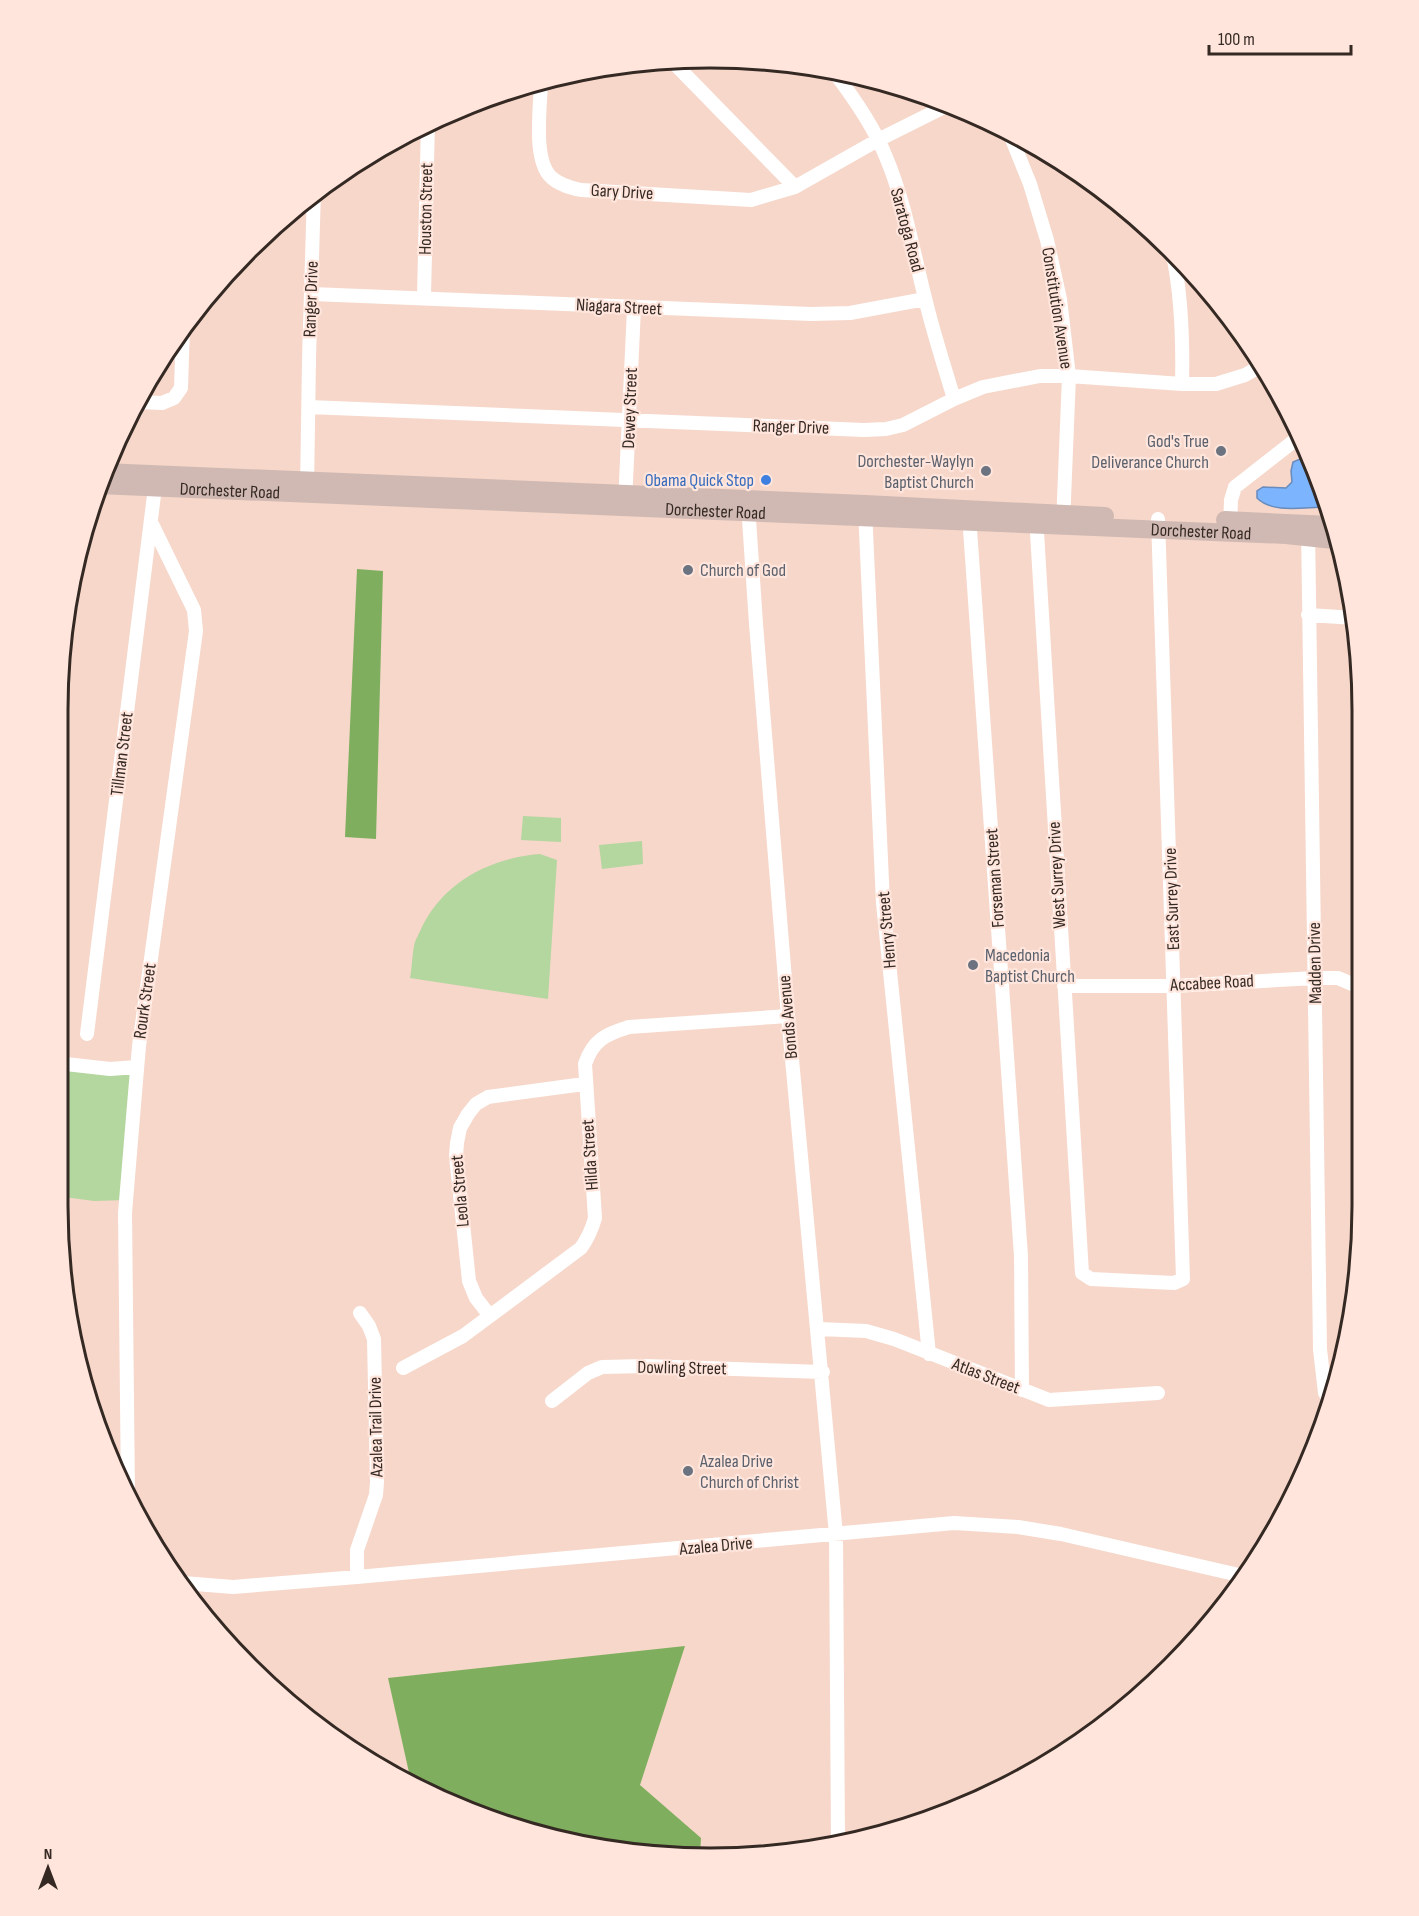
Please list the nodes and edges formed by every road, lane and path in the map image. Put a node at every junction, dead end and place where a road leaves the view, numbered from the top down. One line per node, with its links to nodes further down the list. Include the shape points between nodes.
1 (679, 69): 8 (street)
2 (841, 81): 6 (street, Saratoga Road)
3 (541, 90): 8 (street, Gary Drive, via 541,159 550,177 561,183 581,190 751,200)
4 (938, 110): 6 (street, Gary Drive)
5 (429, 133): 12 (street, Houston Street)
6 (878, 140): 8 (street, Gary Drive); 13 (street, Saratoga Road, via 911,237)
7 (1015, 146): 17 (street, Constitution Avenue, via 1047,240 1060,299)
8 (795, 187)
9 (314, 204): 11 (street, Ranger Drive)
10 (1176, 269): 18 (street, via 1183,342)
11 (312, 294): 12 (street, Niagara Street); 21 (street, Ranger Drive)
12 (424, 297): 14 (street, Niagara Street)
13 (925, 299): 14 (street, Niagara Street, via 850,313); 19 (street, Saratoga Road)
14 (634, 308): 22 (street, Dewey Street)
15 (183, 343): 20 (street, via 182,388 174,398 162,403)
16 (1254, 370): 18 (street, Ranger Drive, via 1216,384)
17 (1069, 376): 18 (street, Ranger Drive); 19 (street, Ranger Drive, via 1040,376 983,387); 33 (street, Constitution Avenue)
18 (1182, 384)
19 (954, 399): 22 (street, Ranger Drive, via 903,425 886,429)
20 (146, 402)
21 (309, 407): 22 (street, Ranger Drive); 27 (street, Ranger Drive)
22 (629, 420): 28 (street, Dewey Street)
23 (1293, 442): 37 (street, via 1235,487)
24 (113, 474): 25 (main road, Dorchester Road)
25 (156, 481): 26 (main road, Dorchester Road); 27 (main road, Dorchester Road); 34 (street, Tillman Street)
26 (109, 484)
27 (307, 487): 28 (main road, Dorchester Road)
28 (626, 502): 29 (main road, Dorchester Road)
29 (748, 506): 30 (main road, Dorchester Road); 46 (street, Bonds Avenue)
30 (865, 511): 31 (main road, Dorchester Road); 55 (street, Henry Street, via 883,903)
31 (969, 516): 32 (main road, Dorchester Road); 58 (street, Forseman Street, via 1021,1256)
32 (1036, 519): 33 (main road, Dorchester Road); 44 (street, West Surrey Drive)
33 (1064, 520): 35 (main road, Dorchester Road)
34 (151, 522): 47 (street, Tillman Street); 49 (street, Rourk Street, via 194,610 196,631)
35 (1158, 524): 37 (main road, Dorchester Road); 45 (street, East Surrey Drive)
36 (1325, 526): 38 (main road, Dorchester Road)
37 (1230, 527): 38 (main road, Dorchester Road)
38 (1308, 530): 39 (main road, Dorchester Road); 40 (street, Madden Drive)
39 (1328, 538)
40 (1308, 615): 41 (street); 42 (street, Madden Drive)
41 (1345, 617)
42 (1315, 978): 43 (street, Accabee Road, via 1338,978); 45 (street, Accabee Road); 59 (street, Madden Drive, via 1320,1349)
43 (1352, 984)
44 (1064, 986): 45 (street, Accabee Road); 51 (street, West Surrey Drive, via 1082,1273 1091,1279)
45 (1175, 986): 51 (street, East Surrey Drive)
46 (788, 1016): 50 (street, Hilda Street, via 629,1027 610,1033 589,1051); 54 (street, Bonds Avenue)
47 (87, 1035)
48 (68, 1064): 49 (street, via 110,1069)
49 (137, 1067): 62 (street, Rourk Street, via 125,1213)
50 (584, 1084): 53 (street, Hilda Street, via 595,1218 592,1229 581,1248); 53 (street, Leola Street, via 488,1097 476,1104 460,1128 456,1156 469,1281)
51 (1183, 1279)
52 (360, 1313): 65 (street, Azalea Trail Drive, via 374,1339 378,1461 376,1495 357,1550)
53 (490, 1316): 56 (street, Hilda Street, via 463,1336)
54 (819, 1329): 55 (street, Atlas Street, via 866,1330); 57 (street, Bonds Avenue)
55 (929, 1354): 58 (street, Atlas Street)
56 (403, 1368)
57 (823, 1372): 61 (street, Dowling Street, via 602,1367); 63 (street, Bonds Avenue)
58 (1022, 1390): 60 (street, Atlas Street, via 1048,1400)
59 (1325, 1390)
60 (1158, 1393)
61 (552, 1401)
62 (128, 1477)
63 (836, 1535): 64 (street, Azalea Drive, via 954,1523 1018,1527); 65 (street, Azalea Drive); 67 (street, Bonds Avenue)
64 (1235, 1574)
65 (357, 1577): 66 (street, Azalea Drive, via 232,1587)
66 (191, 1584)
67 (838, 1835)

